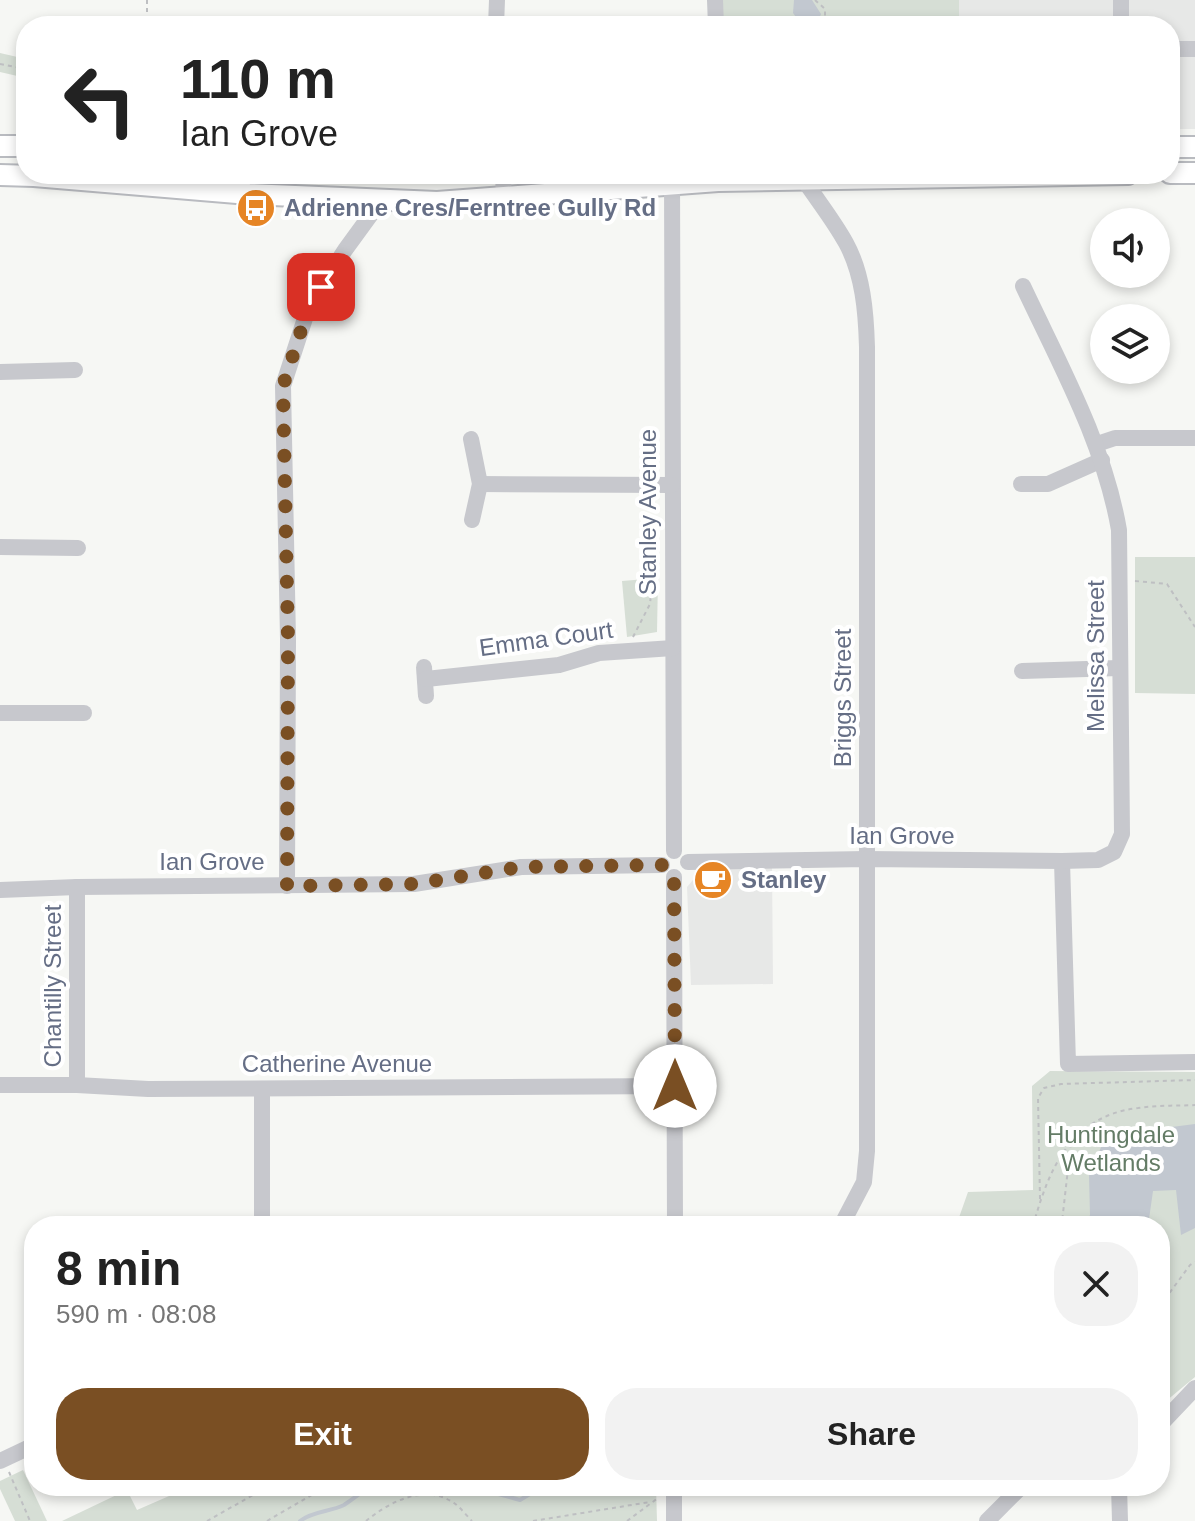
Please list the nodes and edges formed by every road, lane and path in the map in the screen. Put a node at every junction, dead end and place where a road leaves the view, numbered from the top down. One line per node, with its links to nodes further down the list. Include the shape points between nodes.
1 (127, 184): 7 (main road)
2 (503, 184): 6 (street)
3 (630, 184): 6 (main road)
4 (672, 184): 16 (street, Stanley Avenue)
5 (807, 184): 32 (street, Briggs Street, via 847,244 866,313)
6 (504, 199): 7 (main road)
7 (380, 202): 36 (street, via 309,306 283,386)
8 (1023, 286): 13 (street, Melissa Street)
9 (75, 370): 10 (street)
10 (0, 372)
11 (1195, 438): 13 (street, via 1115,438)
12 (471, 439): 14 (street)
13 (1099, 452): 15 (street, via 1048,484); 20 (street, Melissa Street, via 1119,530)
14 (480, 484): 16 (street); 17 (street)
15 (1021, 484)
16 (672, 485): 24 (street, Stanley Avenue)
17 (472, 520)
18 (0, 547): 19 (street)
19 (78, 548)
20 (1119, 579): 22 (path, via 1167,584); 25 (street, Melissa Street)
21 (658, 591): 23 (path, via 651,594)
22 (1195, 627)
23 (632, 640)
24 (673, 648): 27 (street, Emma Court, via 599,653 559,665); 30 (street, Stanley Avenue)
25 (1119, 668): 26 (street); 31 (street, Melissa Street, via 1122,834)
26 (1022, 671)
27 (426, 681)
28 (0, 713): 29 (street)
29 (84, 713)
30 (674, 851): 34 (street); 35 (street, via 664,857)
31 (1114, 852): 33 (street, Ian Grove, via 1098,860)
32 (866, 859): 33 (street, Ian Grove); 34 (street, Ian Grove); 50 (street, Briggs Street, via 867,1151 864,1182)
33 (1062, 861): 39 (street, via 1068,1064)
34 (688, 862): 35 (street, via 684,873)
35 (668, 871): 36 (street, Ian Grove, via 521,867 414,884); 43 (street)
36 (287, 886): 37 (street, Ian Grove)
37 (77, 887): 38 (street, Ian Grove); 42 (street, Chantilly Street)
38 (0, 890)
39 (1195, 1062)
40 (1195, 1080): 47 (path, via 1044,1088 1038,1098)
41 (0, 1085): 42 (street, Catherine Avenue)
42 (77, 1085): 44 (street, Catherine Avenue)
43 (675, 1086): 44 (street, Catherine Avenue); 49 (street)
44 (262, 1089): 48 (street)
45 (1195, 1105): 46 (path, via 1137,1108 1105,1116)
46 (1071, 1141): 47 (path); 52 (path)
47 (1040, 1199): 51 (path)
48 (262, 1216)
49 (675, 1216)
50 (846, 1216)
51 (1036, 1216)
52 (1063, 1216)
53 (1195, 1262): 54 (path)
54 (1170, 1292)
55 (1195, 1388): 56 (street)
56 (1170, 1414)
57 (24, 1450): 58 (street)
58 (2, 1461): 68 (path)
59 (251, 1496): 69 (path)
60 (310, 1496): 70 (path)
61 (418, 1496): 71 (path, via 405,1497)
62 (433, 1496): 72 (path, via 453,1502)
63 (661, 1496): 67 (path)
64 (674, 1496): 75 (street)
65 (1012, 1496): 76 (street)
66 (1119, 1496): 77 (street)
67 (650, 1502): 73 (path); 74 (path)
68 (30, 1521)
69 (207, 1521)
70 (267, 1521)
71 (366, 1521)
72 (472, 1521)
73 (533, 1521)
74 (627, 1521)
75 (674, 1521)
76 (987, 1521)
77 (1120, 1521)

